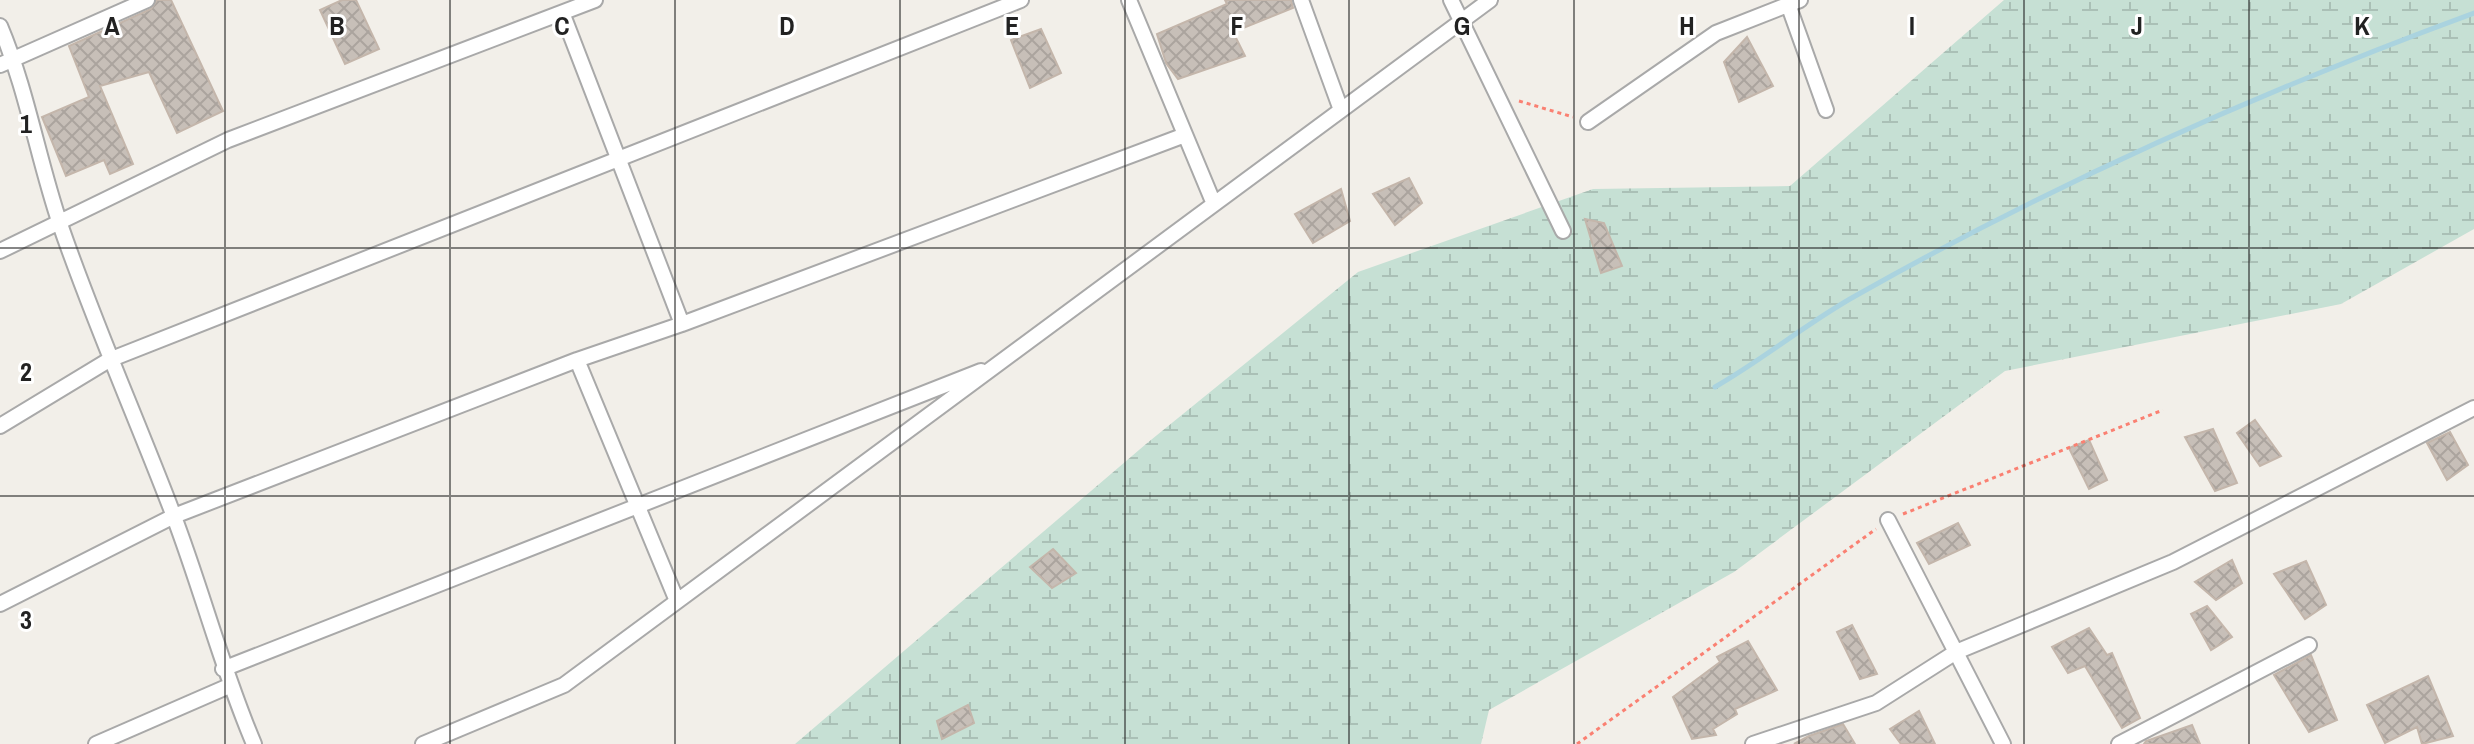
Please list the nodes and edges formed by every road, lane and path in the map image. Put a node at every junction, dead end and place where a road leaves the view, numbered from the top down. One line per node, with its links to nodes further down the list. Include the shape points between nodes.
1 (147, 0): 12 (street)
2 (595, 0): 9 (street)
3 (1021, 0): 18 (street)
4 (1129, 0): 17 (street)
5 (1301, 0): 14 (street)
6 (1451, 0): 10 (street)
7 (1490, 0): 10 (street)
8 (1794, 2): 15 (street); 16 (street, via 1716,33)
9 (563, 15): 18 (street); 20 (street, via 228,140)
10 (1460, 22): 13 (street); 14 (street)
11 (0, 26): 12 (street)
12 (6, 61): 20 (street)
13 (1494, 94): 16 (path); 21 (street)
14 (1341, 110): 19 (street)
15 (1826, 110)
16 (1588, 122)
17 (1185, 135): 19 (street); 23 (street)
18 (618, 159): 23 (street); 24 (street)
19 (1214, 204): 26 (street)
20 (59, 221): 22 (street); 24 (street)
21 (1563, 231)
22 (0, 251)
23 (682, 324): 25 (street)
24 (109, 360): 29 (street); 31 (street)
25 (577, 360): 30 (street); 31 (street)
26 (1000, 363): 30 (street); 33 (street)
27 (2474, 408): 36 (street, via 2173,562)
28 (2163, 410): 32 (path)
29 (0, 426)
30 (637, 506): 33 (street); 37 (street)
31 (174, 516): 34 (street); 37 (street)
32 (1888, 520): 36 (street); 42 (path)
33 (677, 601): 41 (street, via 564,685)
34 (0, 604)
35 (2309, 645): 45 (street)
36 (1956, 652): 43 (street, via 1876,703); 44 (street)
37 (223, 669): 38 (street)
38 (229, 686): 39 (street); 40 (street)
39 (96, 744)
40 (254, 744)
41 (423, 744)
42 (1577, 744)
43 (1753, 744)
44 (2003, 744)
45 (2119, 744)

